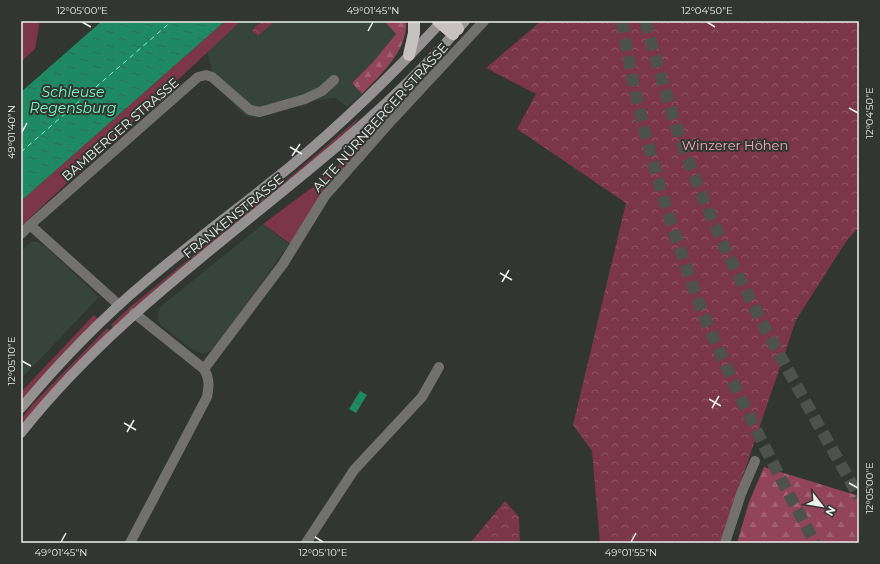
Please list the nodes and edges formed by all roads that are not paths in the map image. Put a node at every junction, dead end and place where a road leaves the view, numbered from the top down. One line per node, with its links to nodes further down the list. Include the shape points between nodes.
1 (414, 21): 5 (highway)
2 (484, 21): 12 (street, ALTE NÜRNBERGER STRASSE, via 325,196 283,264)
3 (440, 22): 4 (highway); 5 (main road, FRANKENSTRASSE)
4 (457, 26): 10 (main road, FRANKENSTRASSE, via 406,84 358,130)
5 (409, 55): 9 (main road, FRANKENSTRASSE, via 336,128)
6 (334, 80): 7 (street, BAMBERGER STRASSE, via 316,94 260,112 250,110 212,77 198,77)
7 (30, 225): 8 (street, BAMBERGER STRASSE); 9 (street)
8 (21, 234)
9 (119, 305): 13 (main road, FRANKENSTRASSE, via 42,383)
10 (134, 313): 12 (street); 14 (main road, FRANKENSTRASSE, via 55,392)
11 (439, 367): 17 (street, via 422,397 354,470)
12 (204, 369): 16 (street, via 210,384 207,397)
13 (21, 408)
14 (21, 433)
15 (755, 461): 18 (street, via 740,494)
16 (130, 543)
17 (306, 543)
18 (725, 543)

